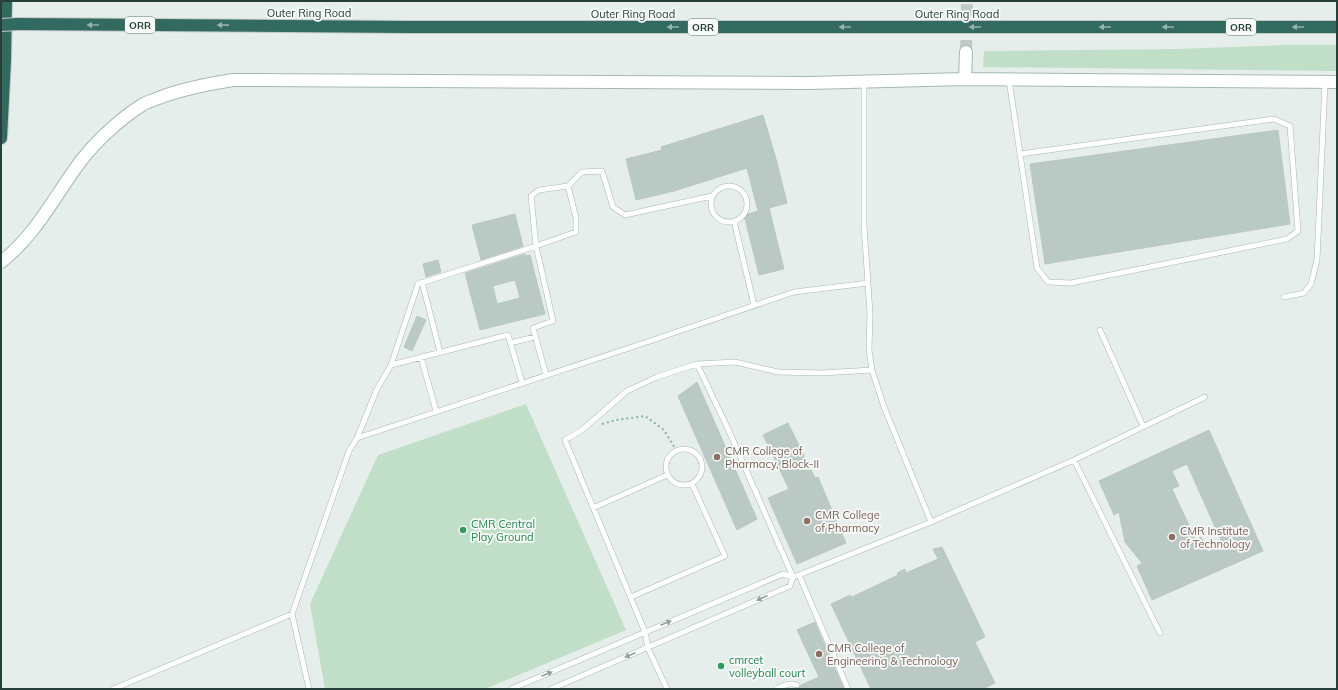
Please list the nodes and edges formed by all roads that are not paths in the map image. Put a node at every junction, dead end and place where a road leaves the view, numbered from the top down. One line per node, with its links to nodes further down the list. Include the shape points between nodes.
1 (6, 1): 9 (highway)
2 (1, 24): 3 (highway, Outer Ring Road / ORR, one-way to 2, bridge, via 408,27)
3 (1337, 27)
4 (966, 52): 5 (main road)
5 (965, 79): 6 (main road); 7 (main road)
6 (1009, 79): 8 (main road); 10 (lane)
7 (864, 81): 15 (main road, via 706,83 233,80 208,84 173,92 143,105 111,128 80,162 29,236); 17 (lane, via 864,226)
8 (1331, 82): 18 (lane, via 1318,260 1311,284 1304,293)
9 (1, 138)
10 (1020, 154): 10 (lane, via 1037,268 1048,282 1071,283 1287,239 1298,230 1290,126 1274,119)
11 (568, 186): 12 (lane, via 582,172 602,171 613,207 625,215); 14 (lane, via 576,218 576,232); 14 (lane, via 539,190 531,196)
12 (712, 196): 13 (lane, via 711,206 715,216 724,221); 13 (lane, via 719,189 729,186 739,189 746,197 747,207 742,216)
13 (734, 221): 19 (lane)
14 (536, 246): 16 (lane); 21 (lane, via 553,321 533,328)
15 (1, 262)
16 (422, 282): 23 (lane); 26 (lane, via 418,284)
17 (868, 283): 19 (lane, via 799,291); 27 (lane, via 869,350)
18 (1284, 297)
19 (754, 305): 28 (lane)
20 (1100, 330): 32 (lane)
21 (535, 337): 22 (lane); 28 (lane)
22 (510, 343): 23 (lane, via 508,335); 29 (lane)
23 (440, 352): 24 (lane)
24 (421, 357): 26 (lane); 31 (lane)
25 (697, 364): 27 (lane, via 734,362 778,372); 37 (lane, via 657,377 627,391 582,430 565,440); 40 (lane)
26 (391, 365): 33 (lane, via 377,389)
27 (872, 370): 38 (lane, via 884,407)
28 (546, 375): 29 (lane)
29 (522, 382): 31 (lane)
30 (1205, 397): 32 (lane)
31 (436, 411): 33 (lane)
32 (1143, 426): 34 (lane)
33 (357, 438): 42 (lane, via 349,451)
34 (1074, 460): 38 (lane); 44 (lane)
35 (667, 475): 36 (lane, via 683,486); 36 (lane, via 665,465 668,456 676,450 686,448 695,451 701,459 703,468 700,477); 37 (lane)
36 (692, 484): 41 (lane, via 725,556)
37 (593, 508): 41 (lane)
38 (931, 522): 39 (lane)
39 (799, 575): 40 (lane); 53 (lane)
40 (793, 577): 43 (lane, one-way to 40, via 783,574); 45 (lane, one-way to 45, via 790,586)
41 (631, 597): 43 (lane)
42 (292, 614): 47 (lane); 48 (lane)
43 (645, 632): 45 (lane); 49 (lane, one-way to 43)
44 (1160, 633)
45 (648, 648): 50 (lane, one-way to 50); 51 (lane)
46 (797, 685): 52 (lane, via 787,684)
47 (113, 689)
48 (309, 689)
49 (511, 689)
50 (551, 689)
51 (667, 689)
52 (776, 689)
53 (848, 689)

